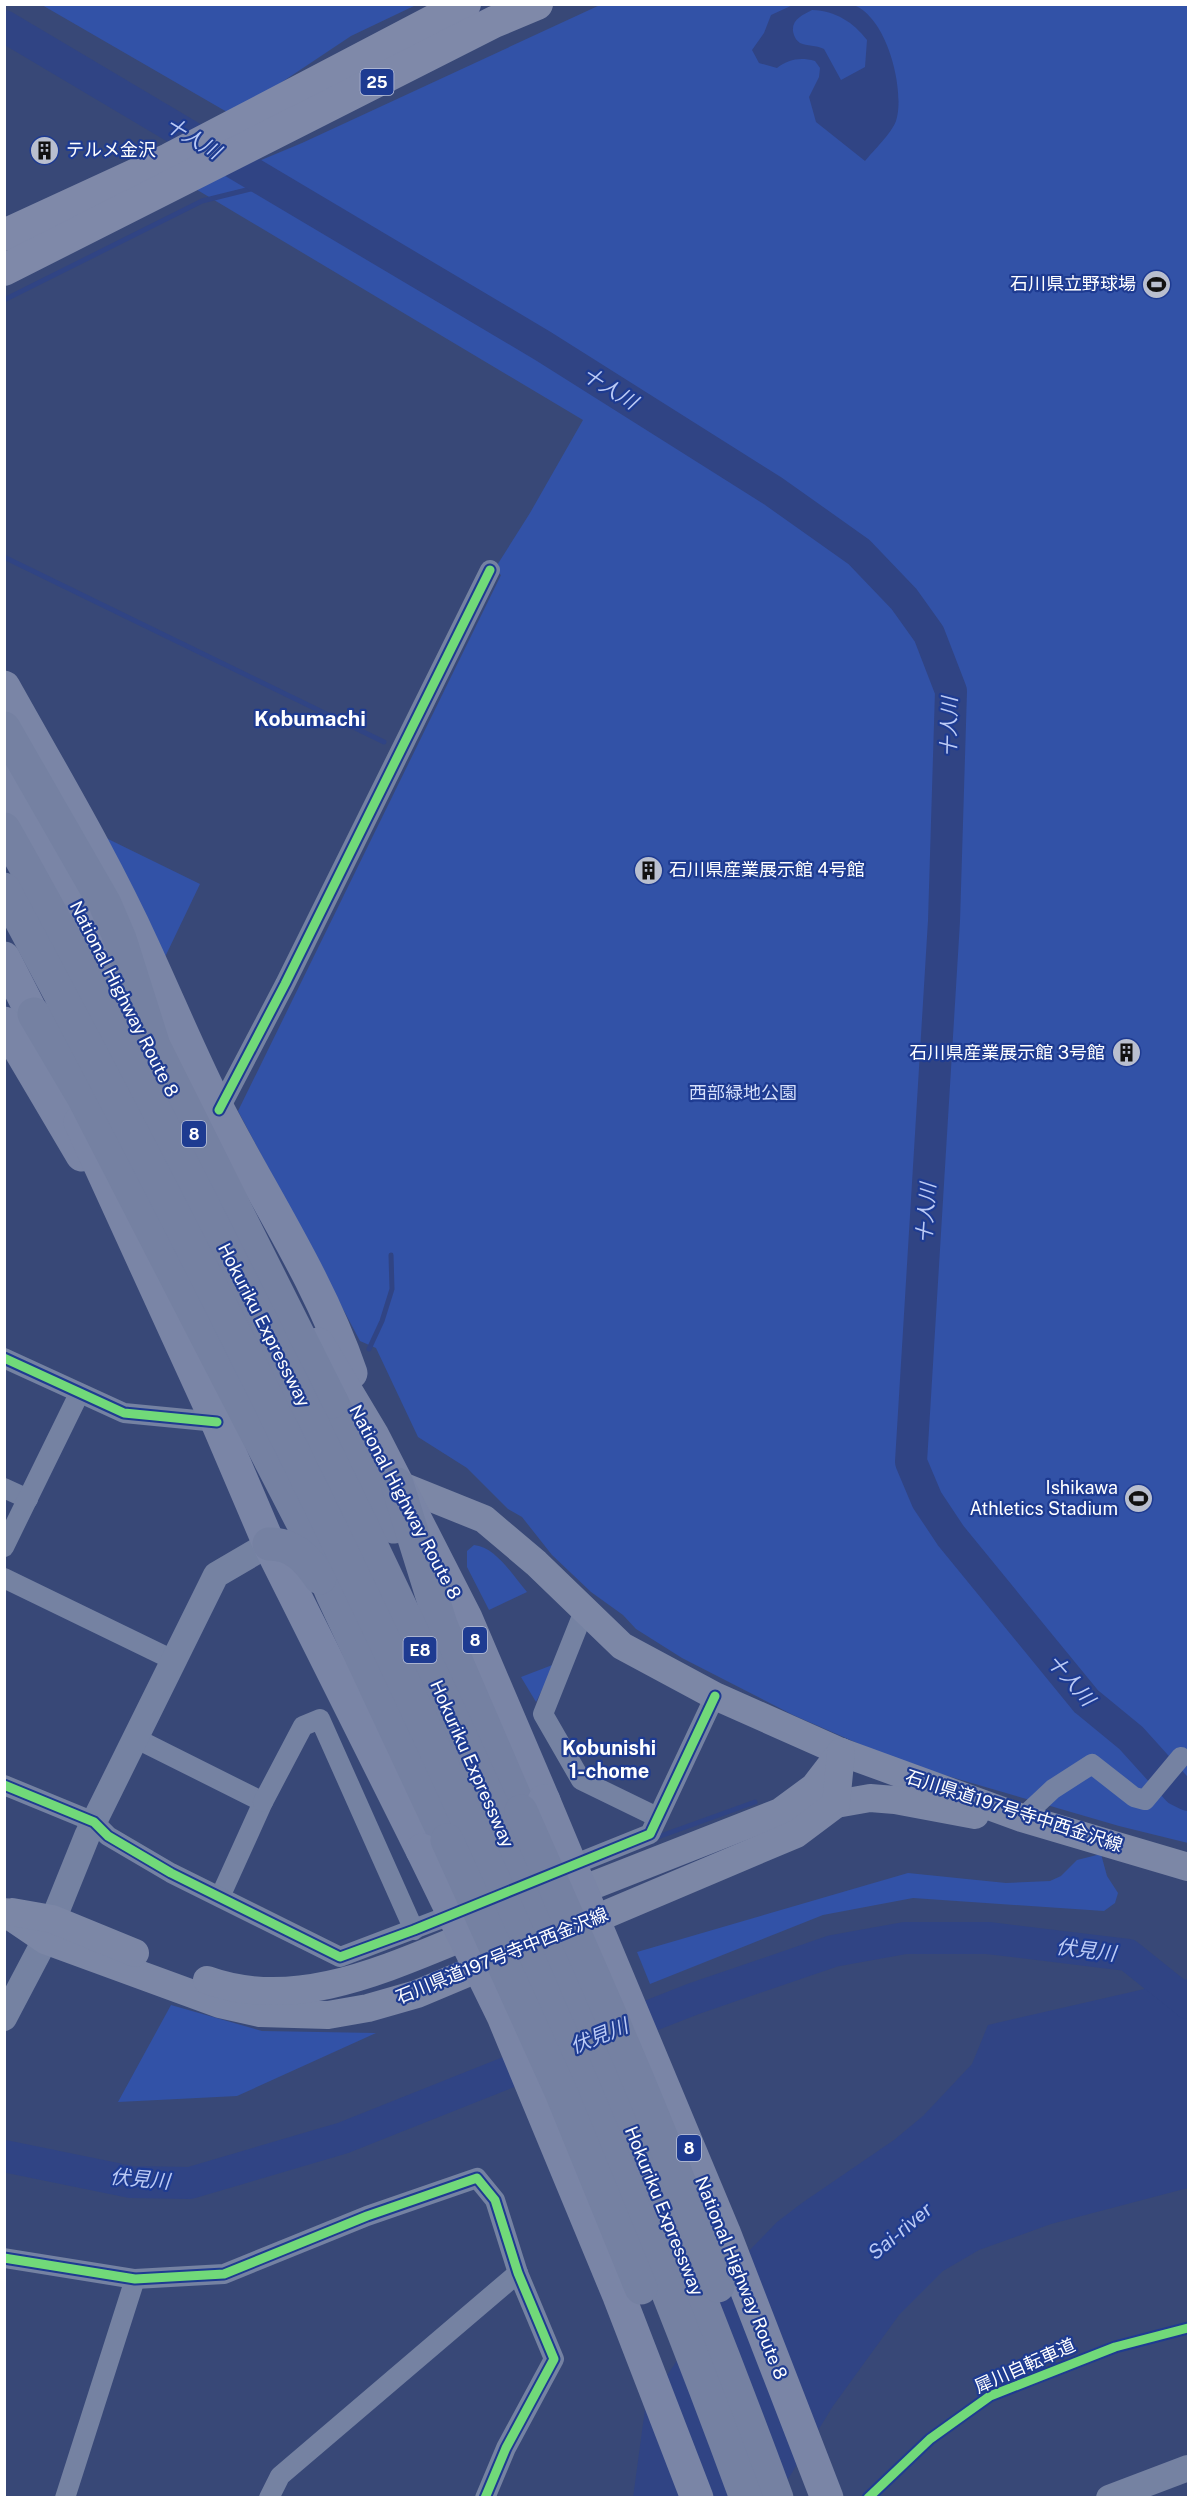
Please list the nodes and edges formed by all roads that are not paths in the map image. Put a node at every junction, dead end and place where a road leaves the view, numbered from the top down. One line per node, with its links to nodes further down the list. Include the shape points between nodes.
1 (465, 4): 4 (main road, 25)
2 (537, 4): 3 (main road, 25)
3 (490, 13): 4 (main road, 25)
4 (250, 133): 5 (main road, 25)
5 (181, 166): 6 (main road, 25); 7 (main road, 25)
6 (4, 235)
7 (4, 270)
8 (490, 570): 16 (street)
9 (4, 687): 16 (highway, via 144,947)
10 (4, 728): 29 (highway, bridge, via 105,904 154,1046)
11 (4, 776): 20 (highway, National Highway Route 8 / 8, via 108,960 153,1062 247,1228)
12 (4, 829): 59 (highway, Hokuriku Expressway / E8, bridge, via 130,1058 323,1444 452,1718 570,1983 666,2213)
13 (4, 890): 58 (highway, Hokuriku Expressway / E8, bridge, via 197,1257 432,1746 543,1992)
14 (4, 958): 15 (highway)
15 (19, 1018): 19 (highway, via 124,1223); 27 (highway, via 88,1107 303,1524)
16 (219, 1110): 20 (highway, via 336,1328)
17 (4, 1358): 18 (street)
18 (79, 1394): 19 (street, via 124,1413); 23 (street)
19 (217, 1422): 24 (highway)
20 (373, 1436): 21 (highway, National Highway Route 8 / 8)
21 (397, 1484): 28 (main road, 石川県道197号寺中西金沢線, via 484,1519); 29 (highway); 38 (highway, National Highway Route 8 / 8, via 466,1618)
22 (4, 1488): 23 (street)
23 (28, 1499): 25 (street)
24 (269, 1544): 27 (highway, via 280,1544 306,1559); 30 (street, via 216,1575); 42 (highway)
25 (4, 1547)
26 (4, 1578): 30 (street)
27 (332, 1594): 42 (highway)
28 (584, 1611): 31 (main road, 石川県道197号寺中西金沢線, via 622,1646); 39 (street, via 543,1714 581,1780)
29 (441, 1624): 38 (highway)
30 (173, 1660): 32 (street)
31 (715, 1696): 33 (main road, 石川県道197号寺中西金沢線); 39 (street)
32 (135, 1738): 36 (street); 41 (street)
33 (841, 1752): 37 (main road); 40 (main road, 石川県道197号寺中西金沢線); 46 (main road, 石川県道197号寺中西金沢線, via 814,1787 780,1812 331,1986 279,1992 227,1987)
34 (1181, 1757): 40 (street, via 1145,1800 1134,1797 1092,1764 1053,1789)
35 (4, 1785): 41 (street)
36 (263, 1802): 44 (street); 47 (street, via 303,1726 320,1719)
37 (836, 1804): 40 (main road, via 870,1798 969,1815); 46 (main road, 石川県道197号寺中西金沢線, via 796,1834 417,1994 328,2015 260,2013 220,2004)
38 (533, 1806): 60 (highway, bridge, via 680,2180); 61 (highway, National Highway Route 8 / 8, bridge, via 724,2232)
39 (657, 1817): 47 (street, via 650,1834)
40 (1022, 1818): 43 (main road, 石川県道197号寺中西金沢線)
41 (93, 1822): 44 (street, via 108,1836 171,1874); 46 (street)
42 (434, 1845): 56 (highway, bridge); 57 (highway, bridge, via 561,2092)
43 (1188, 1867)
44 (220, 1898): 47 (street, via 340,1957)
45 (4, 1911): 46 (main road, 石川県道197号寺中西金沢線)
46 (49, 1930): 48 (street)
47 (414, 1930)
48 (4, 2018)
49 (4, 2258): 51 (street)
50 (518, 2273): 51 (street, via 495,2200 477,2178 367,2216 224,2274); 54 (street, via 280,2476); 55 (street, via 554,2359)
51 (135, 2279): 53 (street)
52 (1188, 2468): 62 (street)
53 (65, 2498)
54 (269, 2498)
55 (484, 2498)
56 (698, 2498)
57 (728, 2498)
58 (746, 2498)
59 (777, 2498)
60 (791, 2498)
61 (827, 2498)
62 (1109, 2498)

